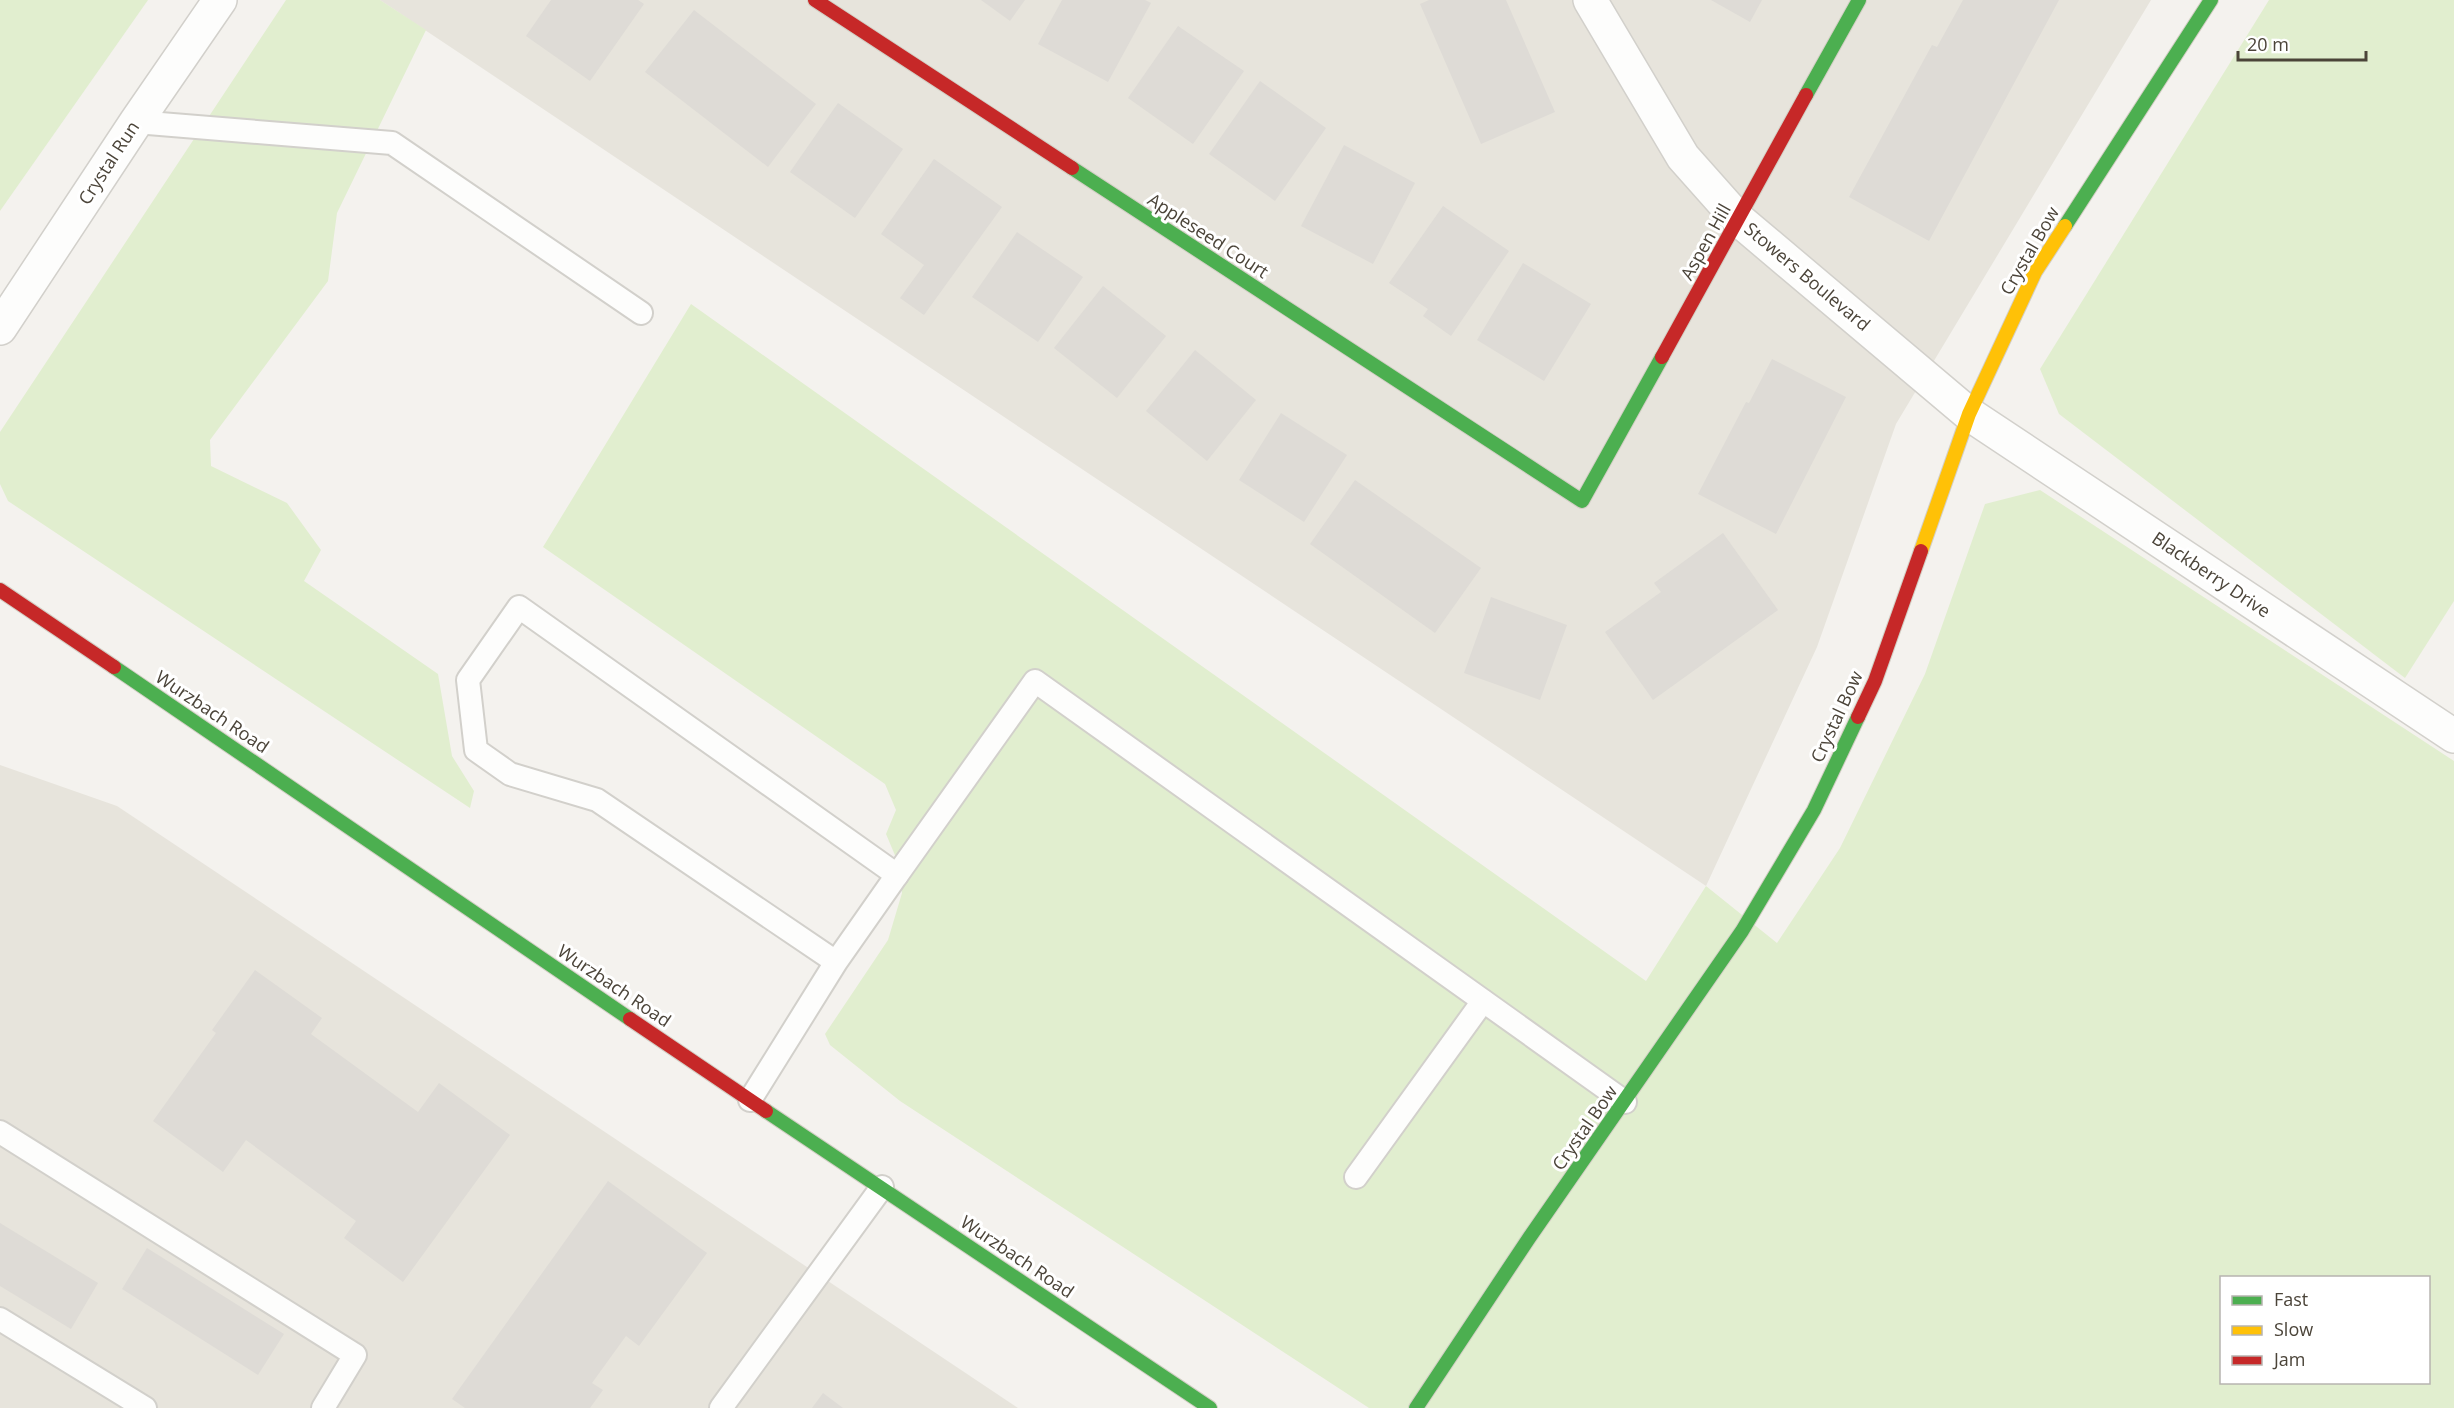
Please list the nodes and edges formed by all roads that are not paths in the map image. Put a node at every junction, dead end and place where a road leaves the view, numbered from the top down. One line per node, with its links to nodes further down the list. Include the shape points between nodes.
1 (220, 0): 6 (street, Crystal Run)
2 (815, 0): 11 (street, Appleseed Court)
3 (1590, 0): 7 (street, Stowers Boulevard, via 1683,157)
4 (1859, 0): 7 (street, Aspen Hill)
5 (2211, 0): 10 (street, Crystal Bow, via 2035,272)
6 (136, 122): 8 (lane, via 392,143); 9 (street, Crystal Run)
7 (1739, 220): 10 (street, Stowers Boulevard); 11 (street, Aspen Hill)
8 (641, 313)
9 (0, 328)
10 (1969, 414): 13 (street, Blackberry Drive); 18 (street, Crystal Bow, via 1875,681 1814,810 1742,932)
11 (1582, 501)
12 (0, 590): 17 (street, Wurzbach Road)
13 (2454, 736)
14 (897, 875): 15 (lane); 15 (lane, via 519,607 468,680 477,750 510,774 597,800); 16 (lane, via 1035,681)
15 (836, 962): 17 (lane)
16 (1483, 1001): 18 (lane); 20 (lane)
17 (750, 1100): 21 (street, Wurzbach Road)
18 (1625, 1102): 27 (street, Crystal Bow)
19 (0, 1132): 24 (lane, via 355,1355)
20 (1356, 1177)
21 (882, 1188): 25 (lane); 26 (street, Wurzbach Road)
22 (0, 1319): 23 (lane)
23 (145, 1408)
24 (323, 1408)
25 (721, 1408)
26 (1210, 1408)
27 (1416, 1408)

